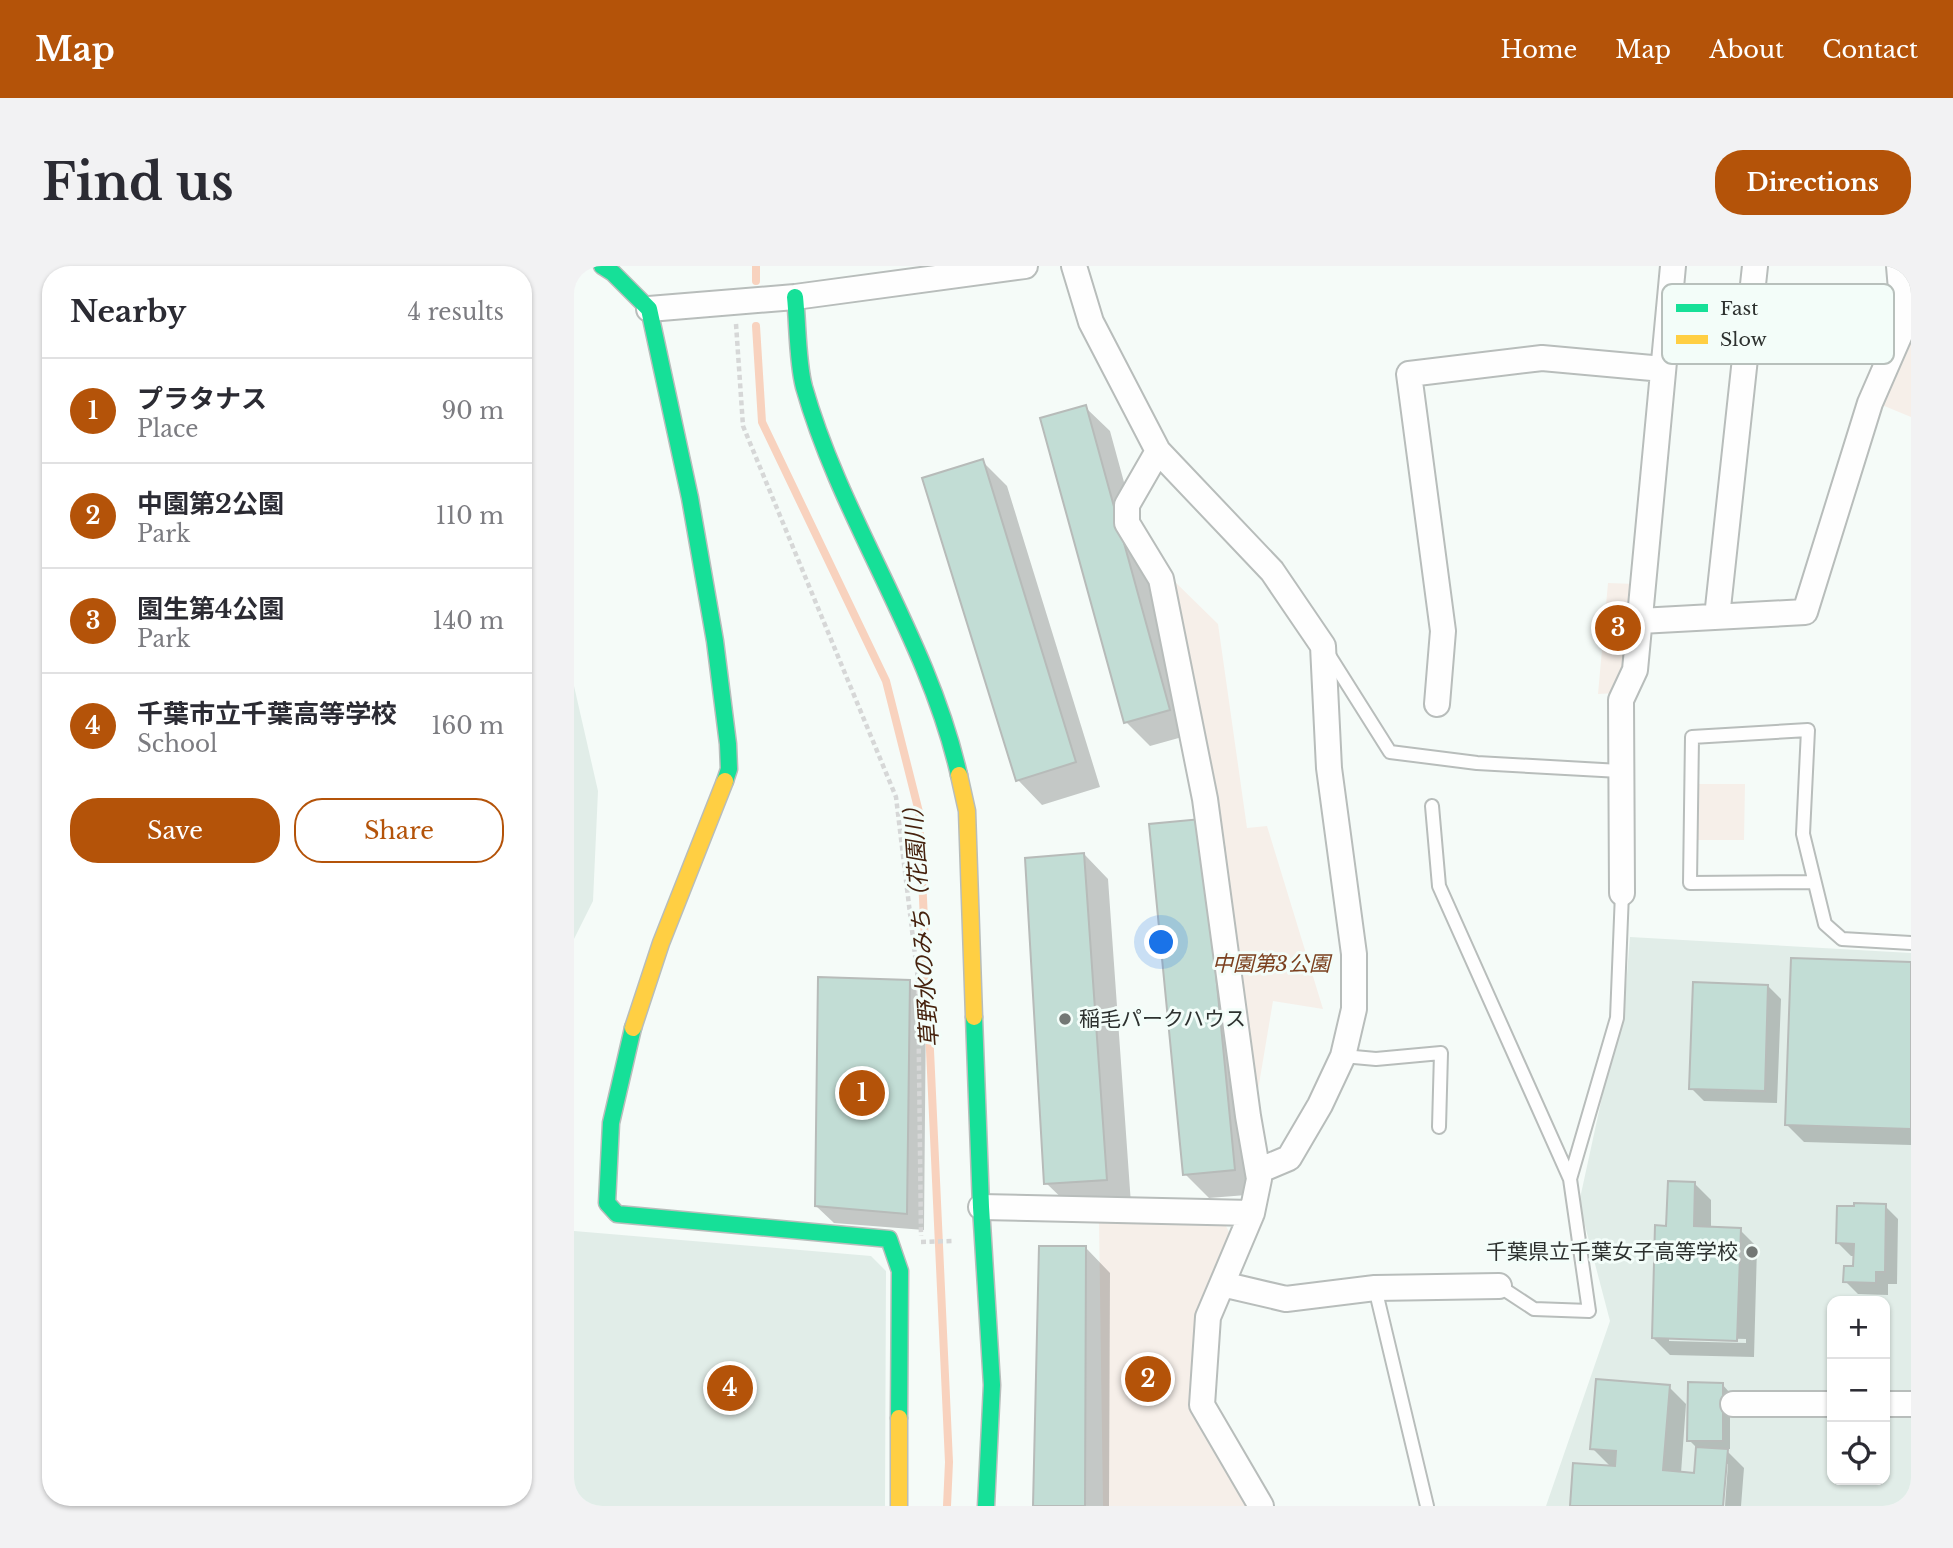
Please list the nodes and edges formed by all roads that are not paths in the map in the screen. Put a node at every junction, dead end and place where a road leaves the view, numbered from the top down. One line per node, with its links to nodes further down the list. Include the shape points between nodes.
1 (602, 266): 10 (street)
2 (1025, 266): 9 (street)
3 (1074, 266): 16 (street, via 1091,322)
4 (1673, 266): 7 (street)
5 (1755, 266): 8 (street)
6 (1899, 266): 11 (street, via 1904,325)
7 (1671, 284)
8 (1753, 284)
9 (795, 297): 10 (street); 30 (street, via 803,383 823,447 928,675 950,736 967,811)
10 (649, 309): 39 (street, via 715,641 729,769 663,933 630,1034 610,1125 607,1203 617,1214 889,1239 900,1271)
11 (1894, 348)
12 (1663, 364): 15 (street)
13 (1744, 364): 17 (street)
14 (1887, 364): 17 (street, via 1870,403 1805,612)
15 (1663, 369): 18 (street); 20 (street, via 1542,358 1409,374 1443,631)
16 (1158, 451): 19 (street, via 1272,571); 28 (street, via 1127,505 1127,523 1161,579 1205,799)
17 (1717, 617): 18 (street)
18 (1640, 621): 21 (street, via 1635,670 1621,700)
19 (1323, 646): 21 (lane, via 1390,752 1477,763); 26 (street, via 1329,768 1354,954 1354,1009)
20 (1437, 704)
21 (1620, 771): 24 (street)
22 (1432, 806): 29 (lane, via 1439,886)
23 (1814, 882): 23 (lane, via 1690,883 1692,737 1808,730 1803,834); 25 (lane, via 1825,924 1842,939)
24 (1622, 893): 29 (lane, via 1617,1018)
25 (1911, 943)
26 (1343, 1056): 27 (lane, via 1376,1059 1441,1053); 28 (street, via 1289,1158)
27 (1440, 1127)
28 (1258, 1171): 31 (street)
29 (1570, 1179): 33 (lane, via 1589,1311 1534,1309)
30 (981, 1207): 31 (street); 40 (street, via 992,1385)
31 (1252, 1213): 32 (street)
32 (1222, 1283): 34 (street, via 1286,1299); 41 (street, via 1208,1317 1202,1405)
33 (1499, 1286): 34 (street)
34 (1375, 1288): 42 (lane)
35 (1733, 1404): 36 (street)
36 (1827, 1404)
37 (1890, 1404): 38 (street)
38 (1911, 1404)
39 (899, 1506)
40 (986, 1506)
41 (1261, 1506)
42 (1427, 1506)

